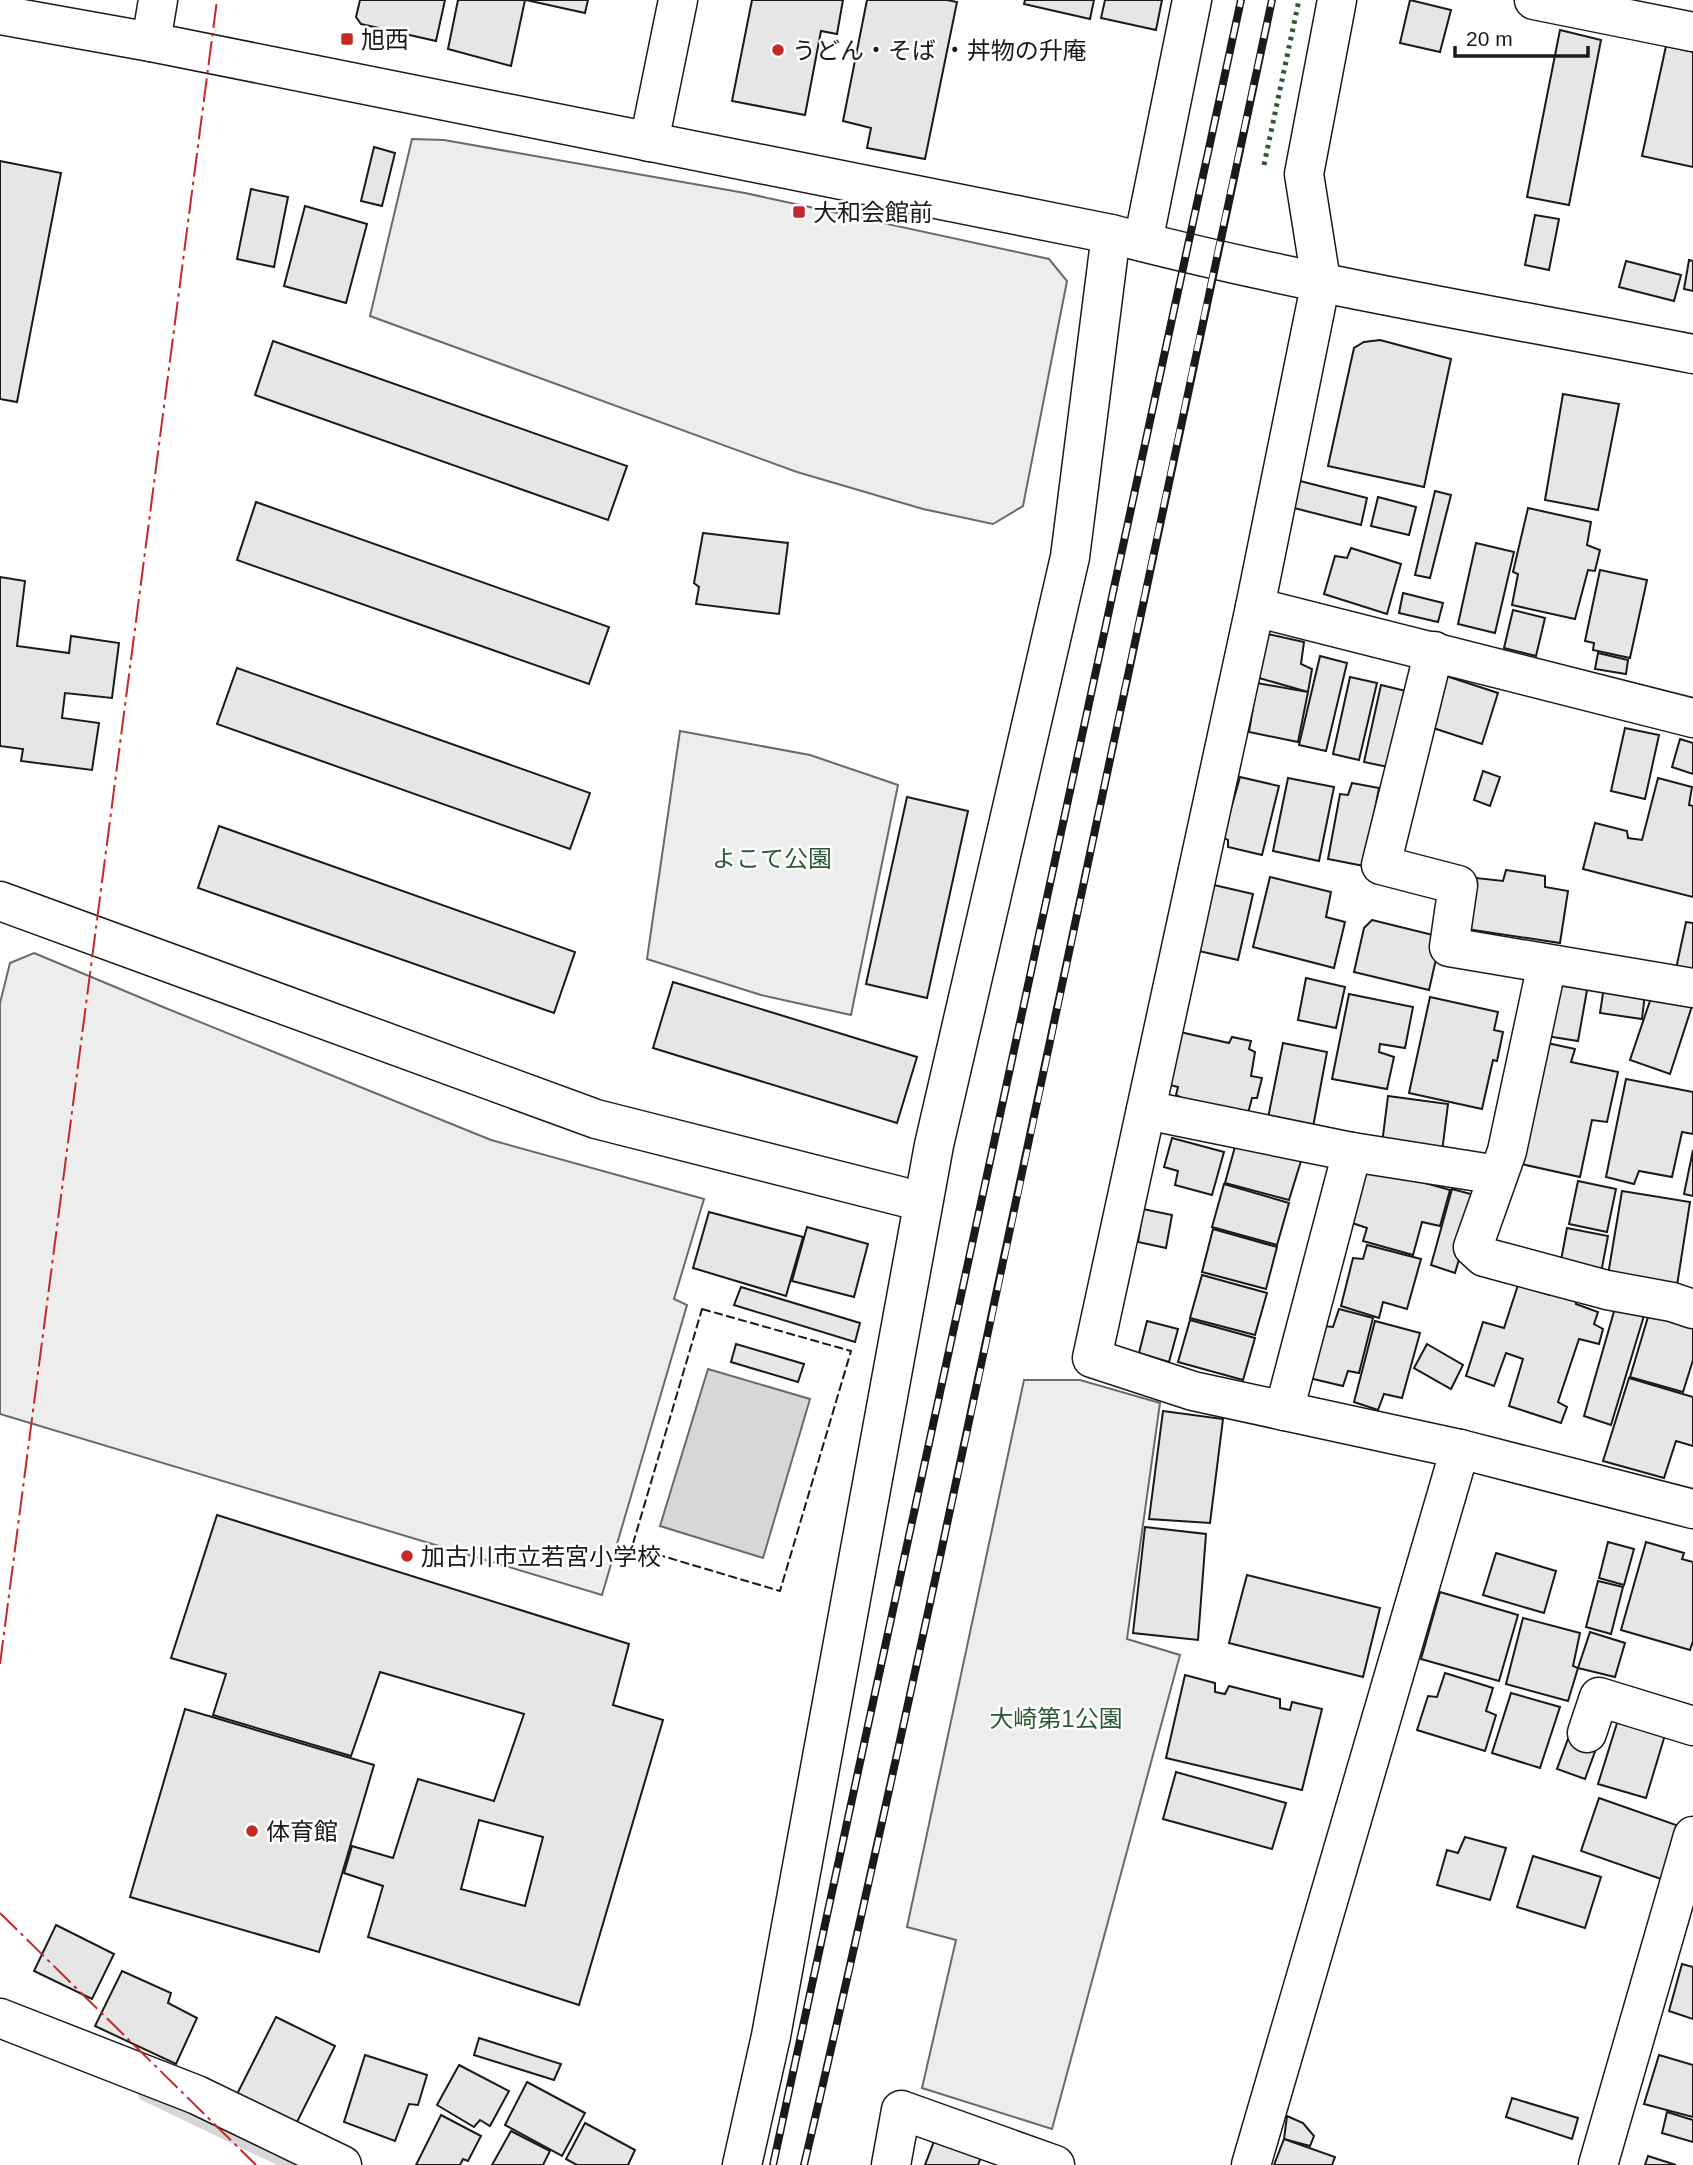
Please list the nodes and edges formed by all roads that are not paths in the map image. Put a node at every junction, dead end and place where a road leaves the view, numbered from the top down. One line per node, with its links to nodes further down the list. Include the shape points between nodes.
1 (158, 0): 8 (street)
2 (678, 0): 9 (street)
3 (1192, 0): 10 (street)
4 (1337, 0): 11 (street, via 1304,174)
5 (1534, 0): 7 (street)
6 (0, 15): 8 (street)
7 (1693, 32)
8 (150, 43): 9 (street)
9 (649, 142): 10 (street)
10 (1127, 238): 11 (street); 22 (street, via 1070,557)
11 (1321, 281): 12 (street); 13 (street)
12 (1693, 354)
13 (1255, 607): 14 (street); 19 (street)
14 (1434, 651): 15 (street); 17 (street, via 1381,865 1458,885 1449,947)
15 (1693, 718)
16 (0, 901): 22 (street, via 596,1119)
17 (1547, 964): 18 (street); 21 (street)
18 (1693, 988)
19 (1146, 1111): 20 (street); 24 (street, via 1092,1358 1193,1391)
20 (1352, 1152): 21 (street); 24 (street)
21 (1498, 1175): 23 (street, via 1473,1247 1484,1257)
22 (923, 1202): 32 (street, via 771,2036)
23 (1693, 1309)
24 (1284, 1411): 25 (street)
25 (1460, 1449): 26 (street); 35 (street)
26 (1693, 1509)
27 (1693, 1726): 28 (street, via 1599,1697)
28 (1587, 1733)
29 (1693, 1836): 36 (street)
30 (0, 2018): 31 (street, via 197,2095)
31 (342, 2165)
32 (742, 2165)
33 (891, 2165): 34 (street, via 901,2110)
34 (1055, 2165)
35 (1251, 2165)
36 (1598, 2165)

